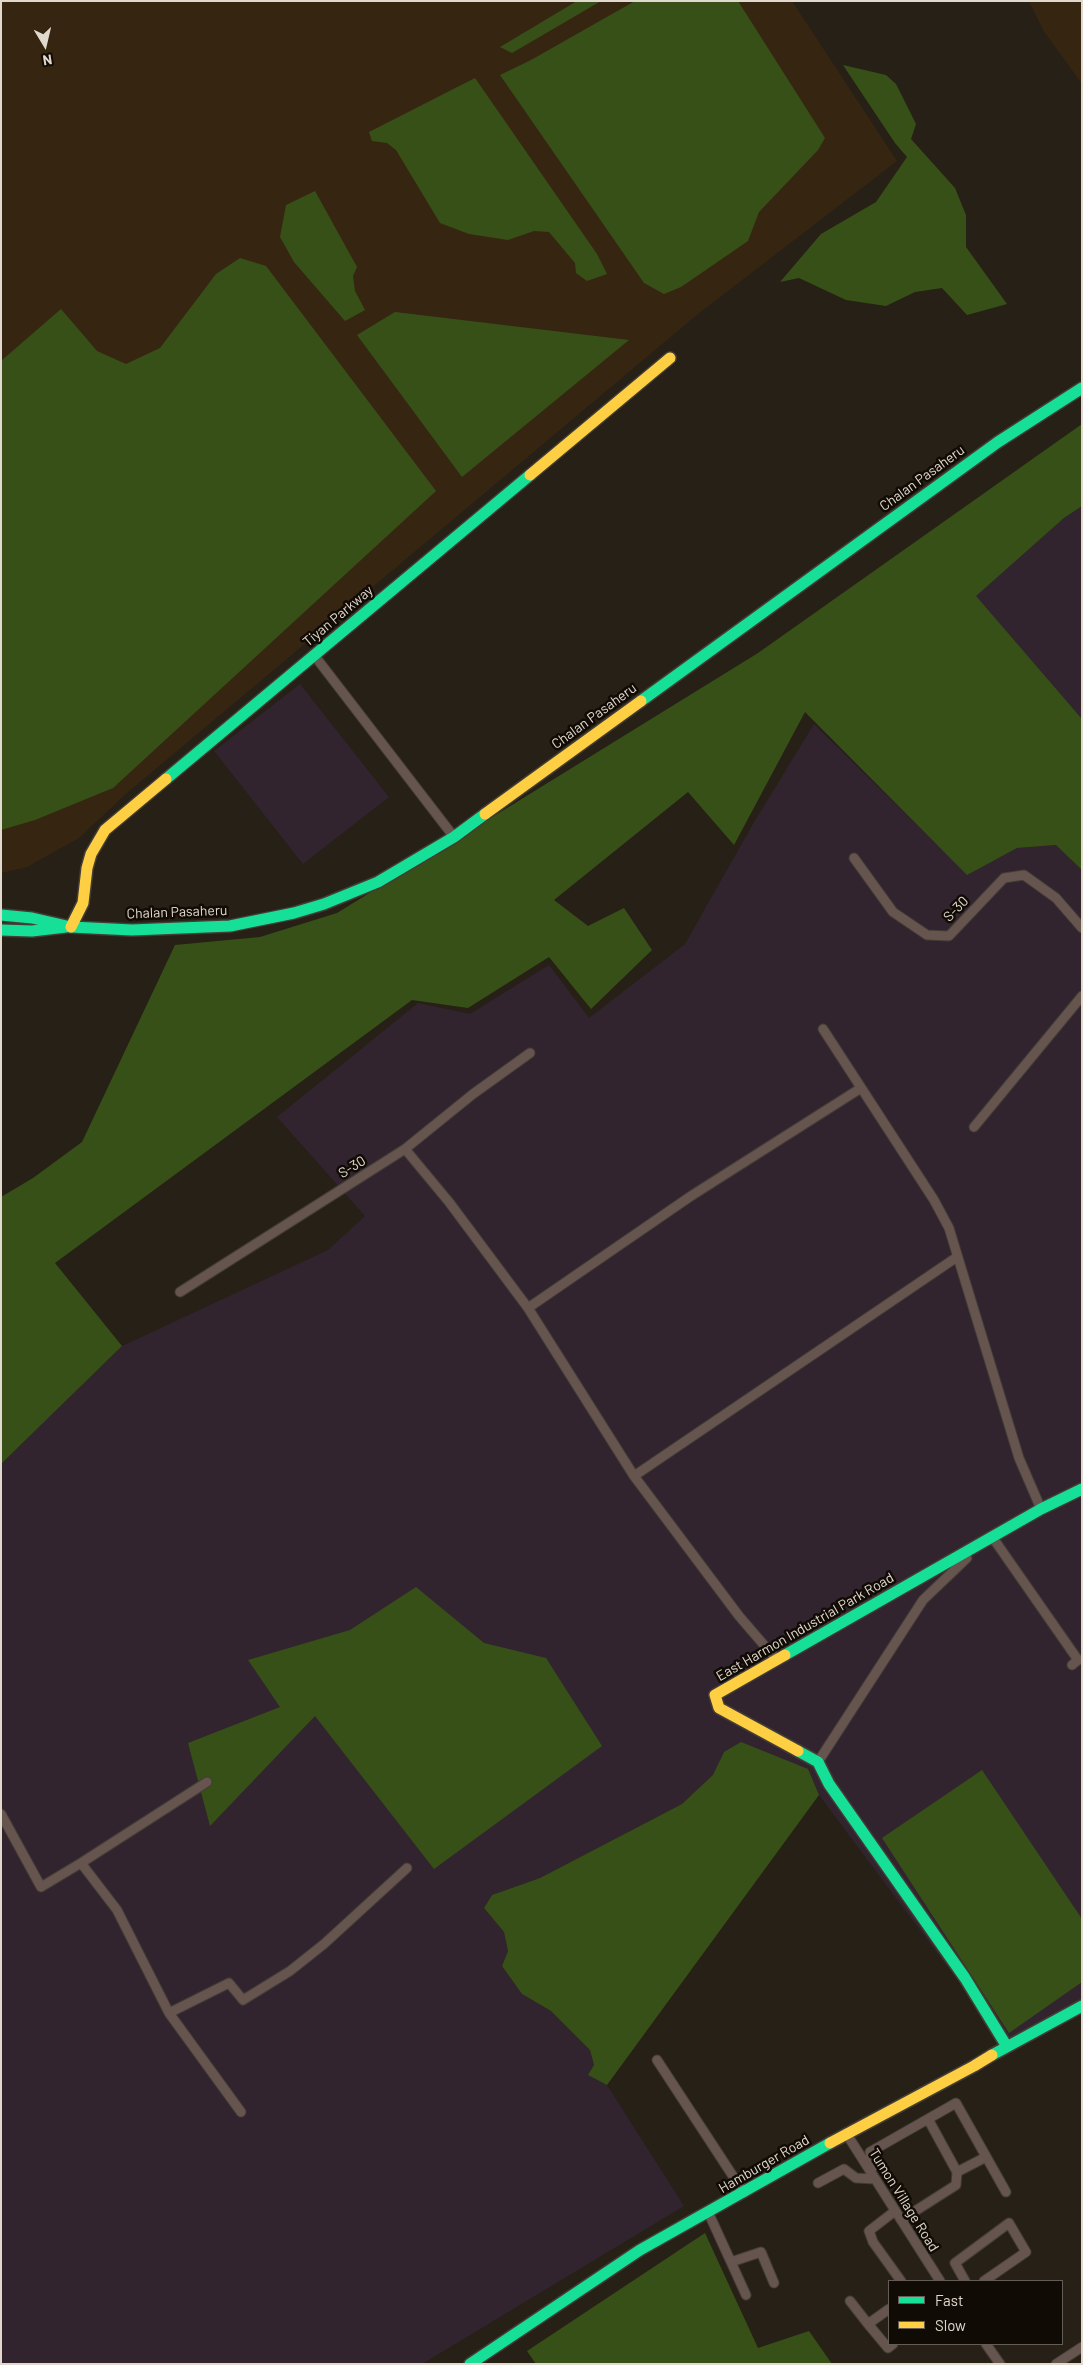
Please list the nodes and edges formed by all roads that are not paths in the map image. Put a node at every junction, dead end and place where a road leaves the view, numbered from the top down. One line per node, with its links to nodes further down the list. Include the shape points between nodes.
1 (670, 358): 3 (street, Tiyan Parkway)
2 (1082, 388): 4 (street, Chalan Pasaheru, via 1022,424)
3 (314, 656): 4 (street); 7 (street, Tiyan Parkway, via 105,830 91,854 82,903)
4 (454, 837): 7 (street, Chalan Pasaheru, via 378,882 286,915 196,929)
5 (854, 858): 8 (street, S-30, via 893,912 927,935 949,936 1004,878 1024,875 1056,898)
6 (1, 915): 7 (street, Chalan Pasaheru)
7 (71, 927): 9 (street, Chalan Pasaheru)
8 (1082, 928)
9 (1, 930)
10 (1082, 996): 14 (street)
11 (823, 1029): 13 (street)
12 (530, 1053): 15 (street, S-30)
13 (861, 1088): 16 (street, via 934,1200 949,1228); 18 (street, via 691,1196)
14 (974, 1127)
15 (405, 1149): 17 (street, S-30); 18 (street, via 450,1202)
16 (957, 1257): 19 (street); 21 (street, via 1019,1458)
17 (180, 1292)
18 (528, 1308): 19 (street)
19 (634, 1476): 23 (street, via 739,1616)
20 (1082, 1489): 21 (street, East Harmon Industrial Park Road)
21 (1040, 1509): 22 (street, East Harmon Industrial Park Road)
22 (993, 1538): 23 (street, East Harmon Industrial Park Road); 24 (street, via 1078,1660); 25 (street, via 956,1567 923,1600)
23 (776, 1659): 25 (street, East Harmon Industrial Park Road, via 715,1695 719,1708)
24 (1072, 1665)
25 (818, 1762): 32 (street, via 881,1860 965,1978)
26 (207, 1782): 28 (street)
27 (1, 1814): 28 (street, via 41,1887)
28 (81, 1863): 31 (street, via 117,1910)
29 (407, 1868): 31 (street, via 324,1944 290,1971 243,2000 229,1984)
30 (1082, 2006): 32 (street, Hamburger Road)
31 (169, 2013): 34 (street)
32 (1006, 2045): 36 (street, Hamburger Road, via 974,2066)
33 (657, 2060): 42 (street)
34 (241, 2112)
35 (928, 2119): 37 (street, via 956,2103); 38 (street); 39 (street, via 870,2152)
36 (846, 2134): 39 (street, Tumon Village Road); 42 (street, Hamburger Road)
37 (986, 2157): 38 (street); 41 (street)
38 (957, 2172): 45 (street, via 956,2185)
39 (873, 2176): 40 (street, via 856,2178 844,2169); 43 (street, Tumon Village Road)
40 (818, 2183)
41 (1006, 2192)
42 (744, 2193): 44 (street, Hamburger Road)
43 (895, 2211): 45 (street, Tumon Village Road); 47 (street, via 868,2231)
44 (708, 2214): 46 (street); 60 (street, Hamburger Road, via 640,2250)
45 (901, 2220): 48 (street, Tumon Village Road)
46 (731, 2262): 51 (street, via 761,2252); 52 (street)
47 (900, 2280)
48 (936, 2280)
49 (964, 2280): 50 (street, via 955,2263 1009,2223 1026,2252)
50 (985, 2280)
51 (774, 2283)
52 (746, 2296)
53 (850, 2301): 55 (street)
54 (888, 2310): 55 (street)
55 (868, 2324): 56 (street, via 888,2348)
56 (892, 2345)
57 (987, 2345): 61 (street)
58 (1082, 2347): 59 (street)
59 (1063, 2362)
60 (470, 2364)
61 (1000, 2364)

